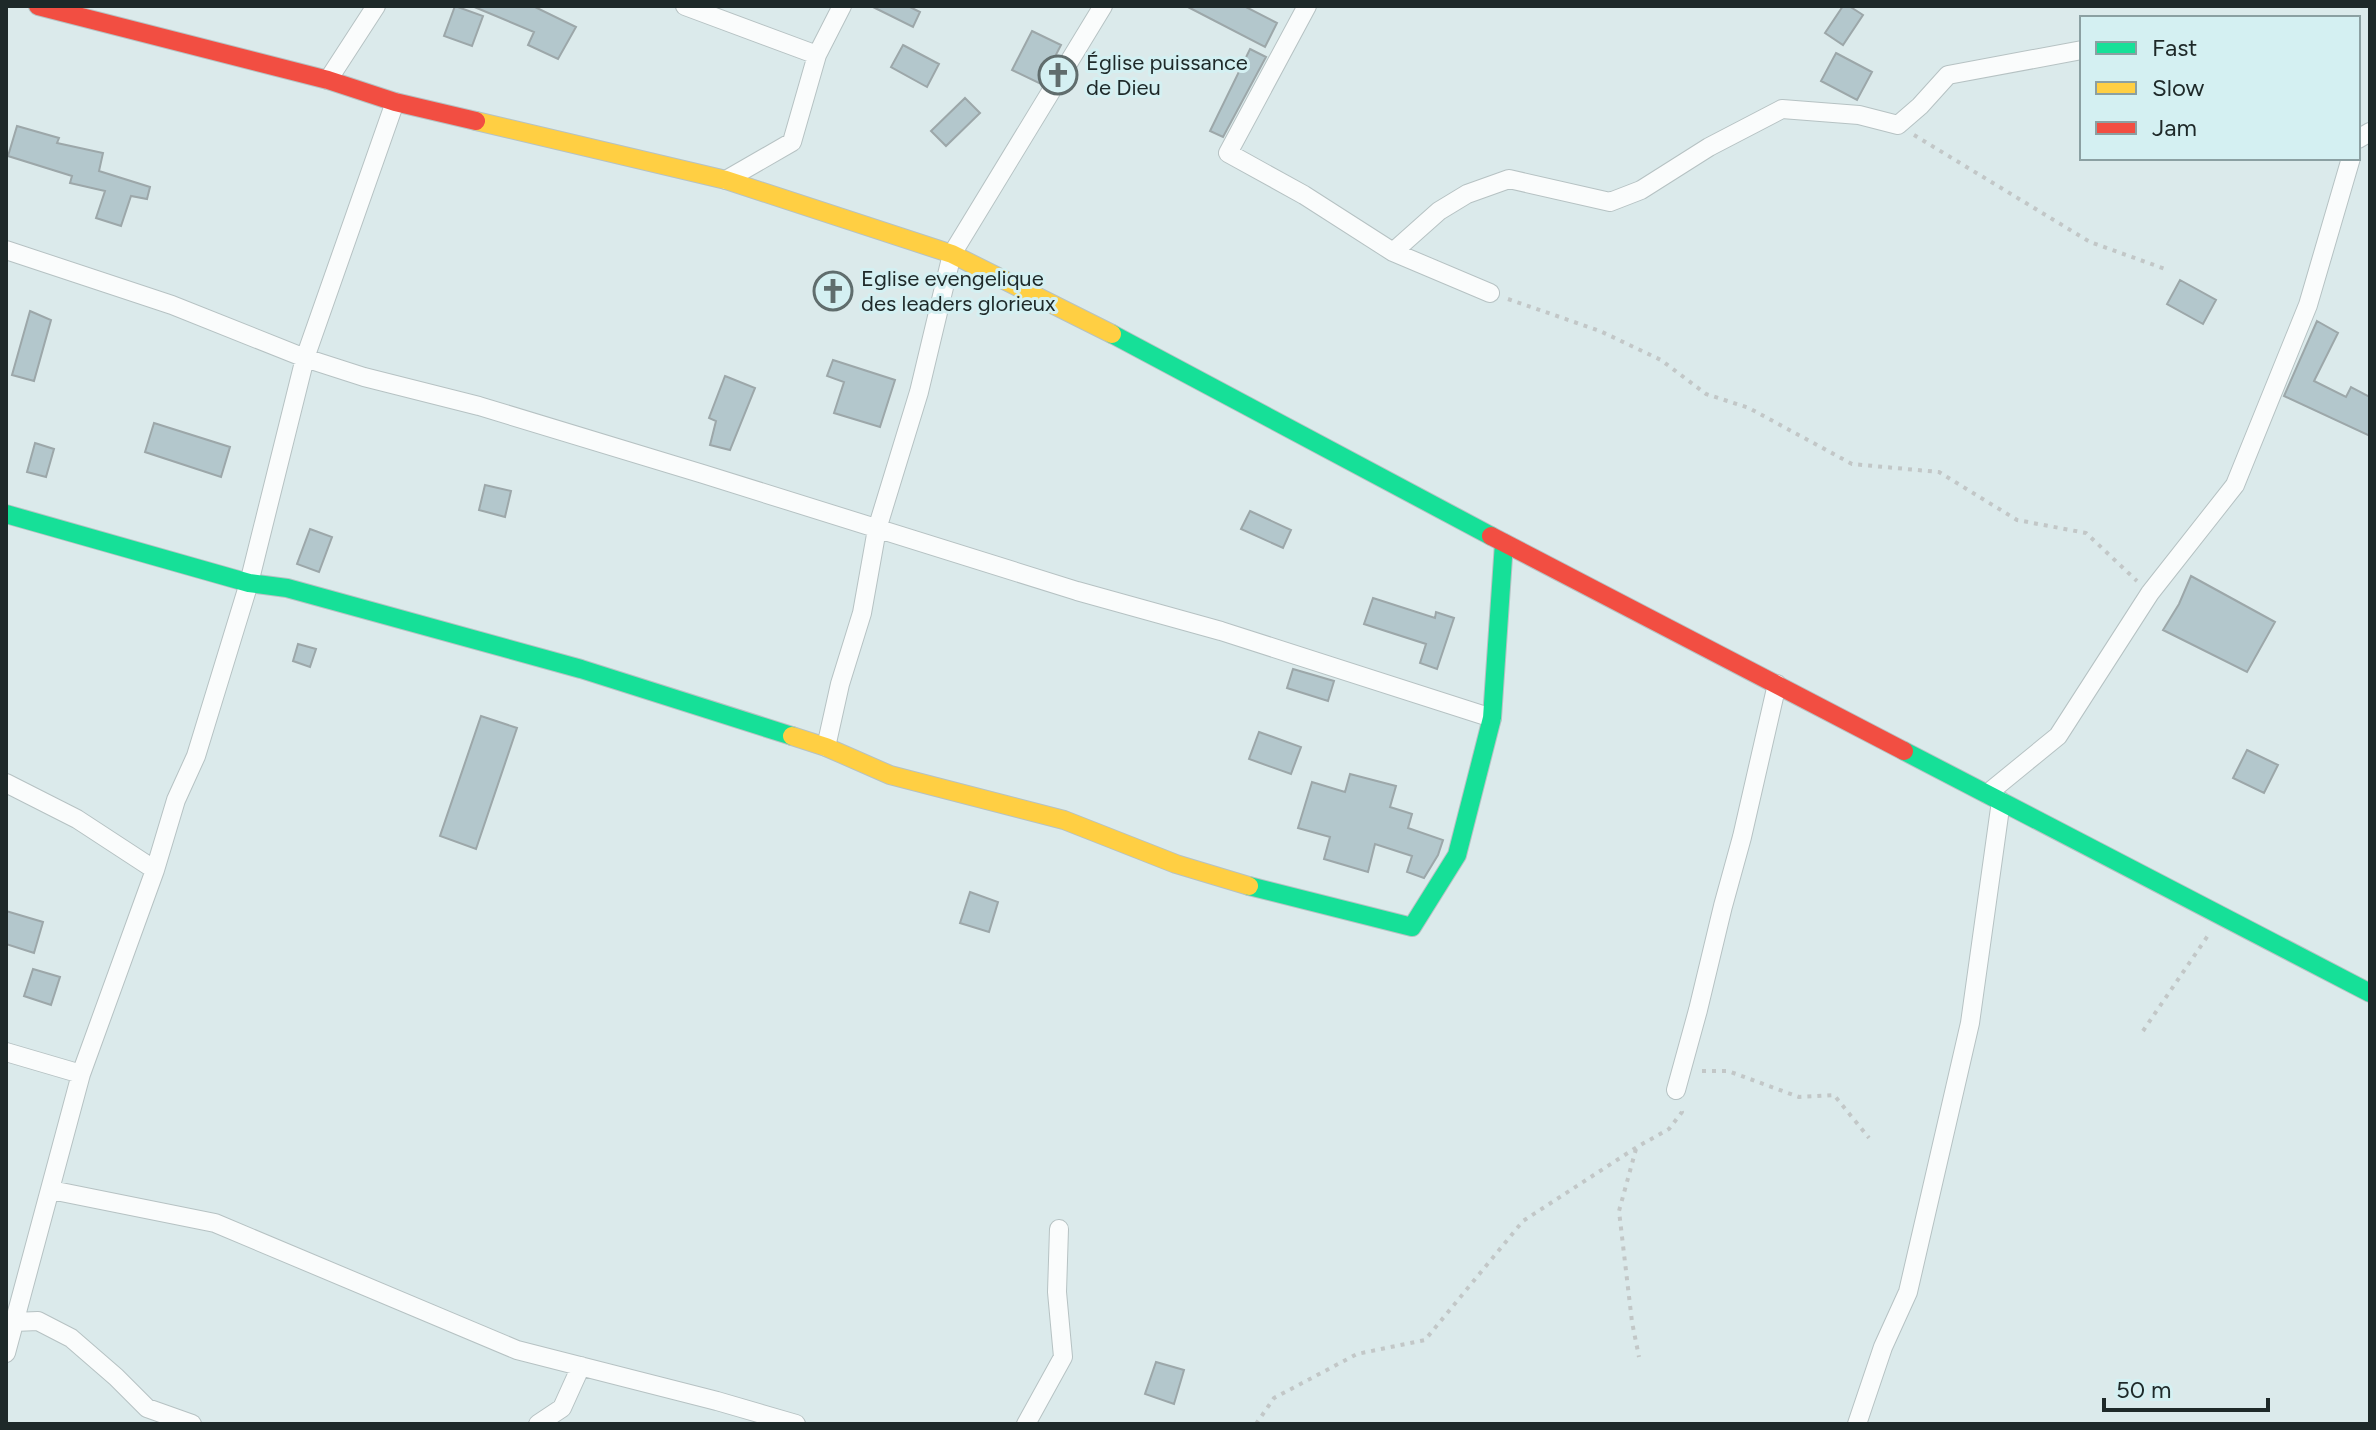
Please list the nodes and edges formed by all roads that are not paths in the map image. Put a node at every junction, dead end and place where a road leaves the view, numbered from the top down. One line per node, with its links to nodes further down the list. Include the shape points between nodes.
1 (38, 6): 9 (street)
2 (376, 6): 9 (street)
3 (685, 6): 8 (street)
4 (842, 6): 8 (street)
5 (1103, 6): 15 (street)
6 (1307, 6): 14 (street, via 1228,153)
7 (2080, 50): 14 (street, via 1948,75 1898,125 1859,115 1782,109 1641,190 1610,202 1509,179 1439,211)
8 (817, 55): 12 (street, via 792,142)
9 (328, 80): 10 (street)
10 (395, 102): 12 (street); 17 (street)
11 (2350, 160): 26 (street, via 2308,305 2235,485 2150,593 2058,736)
12 (726, 180): 15 (street)
13 (6, 250): 17 (street, via 172,305)
14 (1393, 252): 16 (street)
15 (952, 254): 19 (street, via 919,392); 20 (street, via 1152,354)
16 (1490, 293)
17 (305, 358): 19 (street); 21 (street)
18 (6, 514): 21 (street)
19 (877, 529): 23 (street); 24 (street, via 862,613)
20 (1504, 543): 22 (street); 23 (street)
21 (249, 583): 24 (street, via 287,588 581,669); 27 (street)
22 (1777, 684): 26 (street); 31 (street)
23 (1492, 718): 24 (street, via 1457,855 1412,927 1176,864 1064,820 890,775)
24 (826, 747)
25 (6, 783): 27 (street, via 77,819)
26 (1994, 797): 28 (street); 41 (street, via 1970,1023 1957,1083 1908,1292)
27 (155, 870): 30 (street)
28 (2370, 993)
29 (6, 1052): 30 (street)
30 (81, 1074): 32 (street)
31 (1676, 1090)
32 (51, 1190): 34 (street); 36 (street, via 215,1223 517,1350)
33 (1059, 1229): 40 (street, via 1063,1357)
34 (10, 1321): 35 (street); 37 (street, via 38,1321 71,1338 147,1408)
35 (6, 1353)
36 (581, 1366): 38 (street, via 562,1408); 39 (street)
37 (192, 1424)
38 (538, 1424)
39 (796, 1424)
40 (1026, 1424)
41 (1857, 1424)

